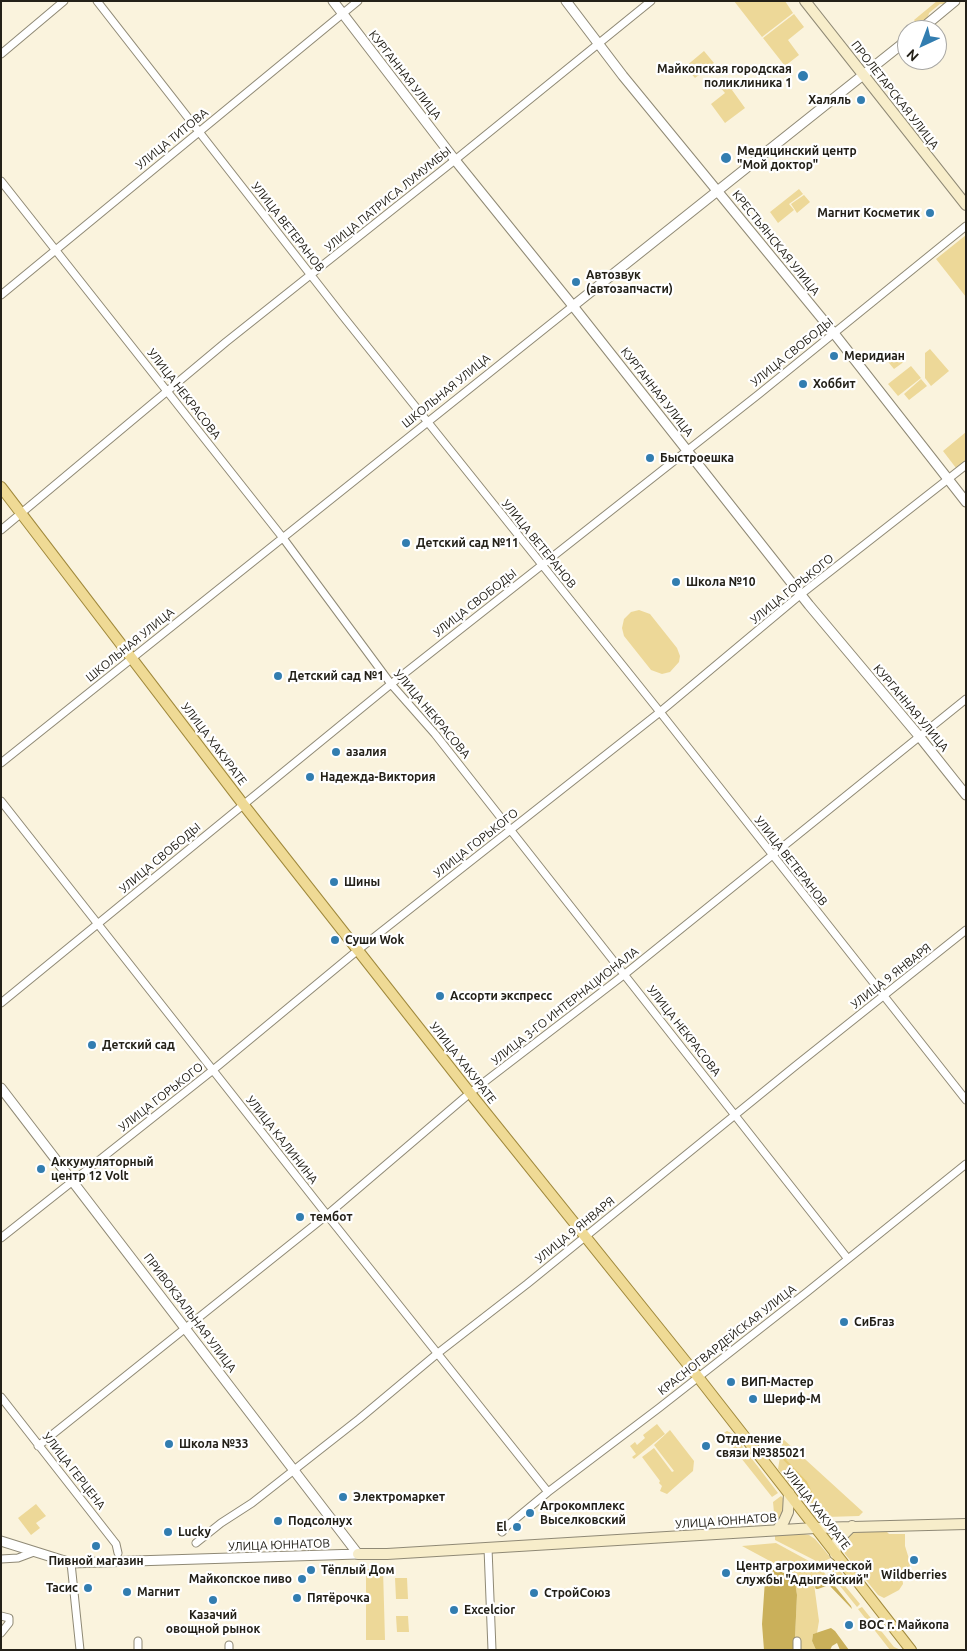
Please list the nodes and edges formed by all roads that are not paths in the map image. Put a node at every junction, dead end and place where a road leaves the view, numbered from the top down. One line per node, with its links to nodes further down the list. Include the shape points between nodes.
1 (64, 1): 13 (street)
2 (97, 1): 15 (street, УЛИЦА ВЕТЕРАНОВ)
3 (333, 1): 9 (street, КУРГАННАЯ УЛИЦА)
4 (358, 1): 9 (street, УЛИЦА ТИТОВА)
5 (566, 1): 11 (street, КРЕСТЬЯНСКАЯ УЛИЦА)
6 (651, 1): 11 (street, УЛИЦА ПАТРИСА ЛУМУМБЫ)
7 (805, 1): 14 (main road, ПРОЛЕТАРСКАЯ УЛИЦА)
8 (954, 1): 10 (street)
9 (342, 14): 15 (street, УЛИЦА ТИТОВА); 16 (street, КУРГАННАЯ УЛИЦА)
10 (932, 20)
11 (599, 44): 16 (street, УЛИЦА ПАТРИСА ЛУМУМБЫ); 18 (street, КРЕСТЬЯНСКАЯ УЛИЦА)
12 (897, 48): 14 (street, ШКОЛЬНАЯ УЛИЦА)
13 (1, 54)
14 (864, 75): 18 (street, ШКОЛЬНАЯ УЛИЦА); 19 (main road, ПРОЛЕТАРСКАЯ УЛИЦА)
15 (199, 132): 21 (street, УЛИЦА ТИТОВА); 22 (street, УЛИЦА ВЕТЕРАНОВ)
16 (455, 160): 22 (street, УЛИЦА ПАТРИСА ЛУМУМБЫ); 24 (street, КУРГАННАЯ УЛИЦА)
17 (1, 181): 21 (street, УЛИЦА НЕКРАСОВА)
18 (717, 190): 24 (street, ШКОЛЬНАЯ УЛИЦА); 25 (street, КРЕСТЬЯНСКАЯ УЛИЦА)
19 (966, 205)
20 (966, 226): 25 (street, УЛИЦА СВОБОДЫ)
21 (55, 249): 23 (street, УЛИЦА ТИТОВА); 26 (street, УЛИЦА НЕКРАСОВА)
22 (312, 275): 26 (street, УЛИЦА ПАТРИСА ЛУМУМБЫ); 27 (street, УЛИЦА ВЕТЕРАНОВ)
23 (1, 295)
24 (573, 306): 27 (street, ШКОЛЬНАЯ УЛИЦА); 28 (street, КУРГАННАЯ УЛИЦА)
25 (833, 332): 28 (street, УЛИЦА СВОБОДЫ); 30 (street, КРЕСТЬЯНСКАЯ УЛИЦА)
26 (167, 390): 33 (street, УЛИЦА ПАТРИСА ЛУМУМБЫ); 35 (street, УЛИЦА НЕКРАСОВА)
27 (428, 422): 35 (street, ШКОЛЬНАЯ УЛИЦА); 36 (street, УЛИЦА ВЕТЕРАНОВ)
28 (686, 450): 36 (street, УЛИЦА СВОБОДЫ); 37 (street, КУРГАННАЯ УЛИЦА)
29 (966, 466): 30 (street, УЛИЦА ГОРЬКОГО)
30 (948, 480): 32 (street, КРЕСТЬЯНСКАЯ УЛИЦА); 37 (street, УЛИЦА ГОРЬКОГО)
31 (1, 487): 33 (main road, УЛИЦА ХАКУРАТЕ)
32 (966, 502)
33 (22, 513): 34 (street, УЛИЦА ПАТРИСА ЛУМУМБЫ); 38 (main road, УЛИЦА ХАКУРАТЕ)
34 (1, 530)
35 (283, 538): 38 (street, ШКОЛЬНАЯ УЛИЦА); 39 (street, УЛИЦА НЕКРАСОВА)
36 (541, 565): 39 (street, УЛИЦА СВОБОДЫ); 41 (street, УЛИЦА ВЕТЕРАНОВ)
37 (800, 595): 41 (street, УЛИЦА ГОРЬКОГО); 42 (street, КУРГАННАЯ УЛИЦА)
38 (133, 658): 43 (street, ШКОЛЬНАЯ УЛИЦА); 46 (main road, УЛИЦА ХАКУРАТЕ)
39 (391, 684): 46 (street, УЛИЦА СВОБОДЫ); 47 (street, УЛИЦА НЕКРАСОВА, via 435,734)
40 (966, 699): 42 (street, УЛИЦА 3-ГО ИНТЕРНАЦИОНАЛА)
41 (660, 712): 47 (street, УЛИЦА ГОРЬКОГО); 48 (street, УЛИЦА ВЕТЕРАНОВ)
42 (919, 736): 44 (street, КУРГАННАЯ УЛИЦА); 48 (street, УЛИЦА 3-ГО ИНТЕРНАЦИОНАЛА)
43 (1, 763)
44 (966, 795)
45 (1, 801): 49 (street, УЛИЦА КАЛИНИНА)
46 (243, 804): 49 (street, УЛИЦА СВОБОДЫ); 51 (main road, УЛИЦА ХАКУРАТЕ)
47 (510, 830): 51 (street, УЛИЦА ГОРЬКОГО); 52 (street, УЛИЦА НЕКРАСОВА)
48 (773, 856): 52 (street, УЛИЦА 3-ГО ИНТЕРНАЦИОНАЛА); 53 (street, УЛИЦА ВЕТЕРАНОВ)
49 (98, 924): 54 (street, УЛИЦА СВОБОДЫ); 55 (street, УЛИЦА КАЛИНИНА)
50 (966, 930): 53 (street, УЛИЦА 9 ЯНВАРЯ)
51 (358, 950): 55 (street, УЛИЦА ГОРЬКОГО); 57 (main road, УЛИЦА ХАКУРАТЕ)
52 (625, 974): 57 (street, УЛИЦА 3-ГО ИНТЕРНАЦИОНАЛА); 59 (street, УЛИЦА НЕКРАСОВА)
53 (883, 996): 58 (street, УЛИЦА ВЕТЕРАНОВ); 59 (street, УЛИЦА 9 ЯНВАРЯ)
54 (1, 1003)
55 (213, 1070): 61 (street, УЛИЦА ГОРЬКОГО); 62 (street, УЛИЦА КАЛИНИНА)
56 (1, 1088): 61 (street, ПРИВОКЗАЛЬНАЯ УЛИЦА)
57 (470, 1094): 62 (street, УЛИЦА 3-ГО ИНТЕРНАЦИОНАЛА); 63 (main road, УЛИЦА ХАКУРАТЕ)
58 (966, 1100)
59 (735, 1115): 63 (street, УЛИЦА 9 ЯНВАРЯ); 65 (street, УЛИЦА НЕКРАСОВА)
60 (966, 1164): 65 (street, КРАСНОГВАРДЕЙСКАЯ УЛИЦА)
61 (73, 1181): 64 (street, УЛИЦА ГОРЬКОГО); 66 (street, ПРИВОКЗАЛЬНАЯ УЛИЦА)
62 (327, 1214): 66 (street, УЛИЦА 3-ГО ИНТЕРНАЦИОНАЛА); 67 (street, УЛИЦА КАЛИНИНА)
63 (585, 1236): 67 (street, УЛИЦА 9 ЯНВАРЯ); 68 (main road, УЛИЦА ХАКУРАТЕ)
64 (1, 1238)
65 (848, 1259): 68 (street, КРАСНОГВАРДЕЙСКАЯ УЛИЦА)
66 (185, 1327): 70 (street, УЛИЦА 3-ГО ИНТЕРНАЦИОНАЛА); 71 (street, ПРИВОКЗАЛЬНАЯ УЛИЦА)
67 (438, 1353): 71 (street, УЛИЦА 9 ЯНВАРЯ); 72 (street, УЛИЦА КАЛИНИНА)
68 (698, 1377): 72 (street, КРАСНОГВАРДЕЙСКАЯ УЛИЦА); 73 (main road, УЛИЦА ХАКУРАТЕ)
69 (1, 1397): 70 (street, УЛИЦА ГЕРЦЕНА)
70 (38, 1446): 83 (street, УЛИЦА ГЕРЦЕНА, via 116,1544)
71 (294, 1469): 80 (street, УЛИЦА 9 ЯНВАРЯ); 84 (street, ПРИВОКЗАЛЬНАЯ УЛИЦА)
72 (548, 1492): 78 (street, КРАСНОГВАРДЕЙСКАЯ УЛИЦА)
73 (788, 1493): 76 (main road, УЛИЦА ХАКУРАТЕ); 77 (main road, via 788,1512)
74 (966, 1524): 75 (main road, УЛИЦА ЮННАТОВ)
75 (852, 1526): 76 (main road, УЛИЦА ЮННАТОВ); 85 (main road, via 837,1541)
76 (816, 1528): 77 (main road, УЛИЦА ЮННАТОВ); 85 (main road, УЛИЦА ХАКУРАТЕ)
77 (776, 1530): 81 (main road, УЛИЦА ЮННАТОВ)
78 (502, 1532)
79 (1, 1541): 82 (street, УЛИЦА ЮННАТОВ)
80 (196, 1543)
81 (488, 1548): 84 (main road, УЛИЦА ЮННАТОВ); 95 (street)
82 (34, 1552): 86 (street, via 18,1558); 88 (street, УЛИЦА ЮННАТОВ)
83 (118, 1553): 87 (street, УЛИЦА ГЕРЦЕНА)
84 (358, 1554): 87 (street, УЛИЦА ЮННАТОВ)
85 (835, 1554): 97 (main road, УЛИЦА ХАКУРАТЕ)
86 (1, 1559)
87 (121, 1562): 88 (street, УЛИЦА ЮННАТОВ)
88 (71, 1563): 93 (street)
89 (5, 1617): 90 (street, via 9,1623)
90 (1, 1632)
91 (796, 1640): 96 (street)
92 (138, 1641): 94 (street)
93 (80, 1650)
94 (138, 1650)
95 (492, 1650)
96 (797, 1650)
97 (911, 1650)

